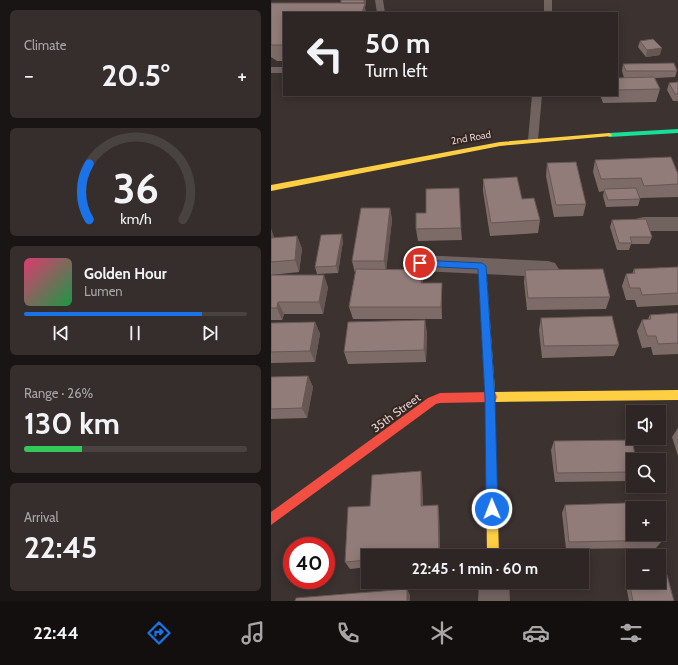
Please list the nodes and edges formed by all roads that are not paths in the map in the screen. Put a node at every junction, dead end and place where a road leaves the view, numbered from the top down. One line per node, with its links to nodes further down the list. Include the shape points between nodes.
1 (379, 0): 3 (lane)
2 (548, 0): 4 (lane)
3 (381, 12)
4 (548, 12)
5 (271, 70): 6 (lane)
6 (283, 70)
7 (537, 96): 9 (lane)
8 (678, 131): 9 (street, 2nd Road)
9 (533, 140): 10 (street, 2nd Road, via 447,153)
10 (271, 188)
11 (643, 224): 12 (street)
12 (678, 224)
13 (420, 263): 14 (street)
14 (482, 266): 15 (street); 17 (street)
15 (548, 269)
16 (678, 395): 17 (street, 35th Street)
17 (490, 398): 18 (street, 35th Street, via 440,398 432,401); 19 (street)
18 (271, 518)
19 (493, 549)
20 (494, 589): 21 (street)
21 (494, 601)

